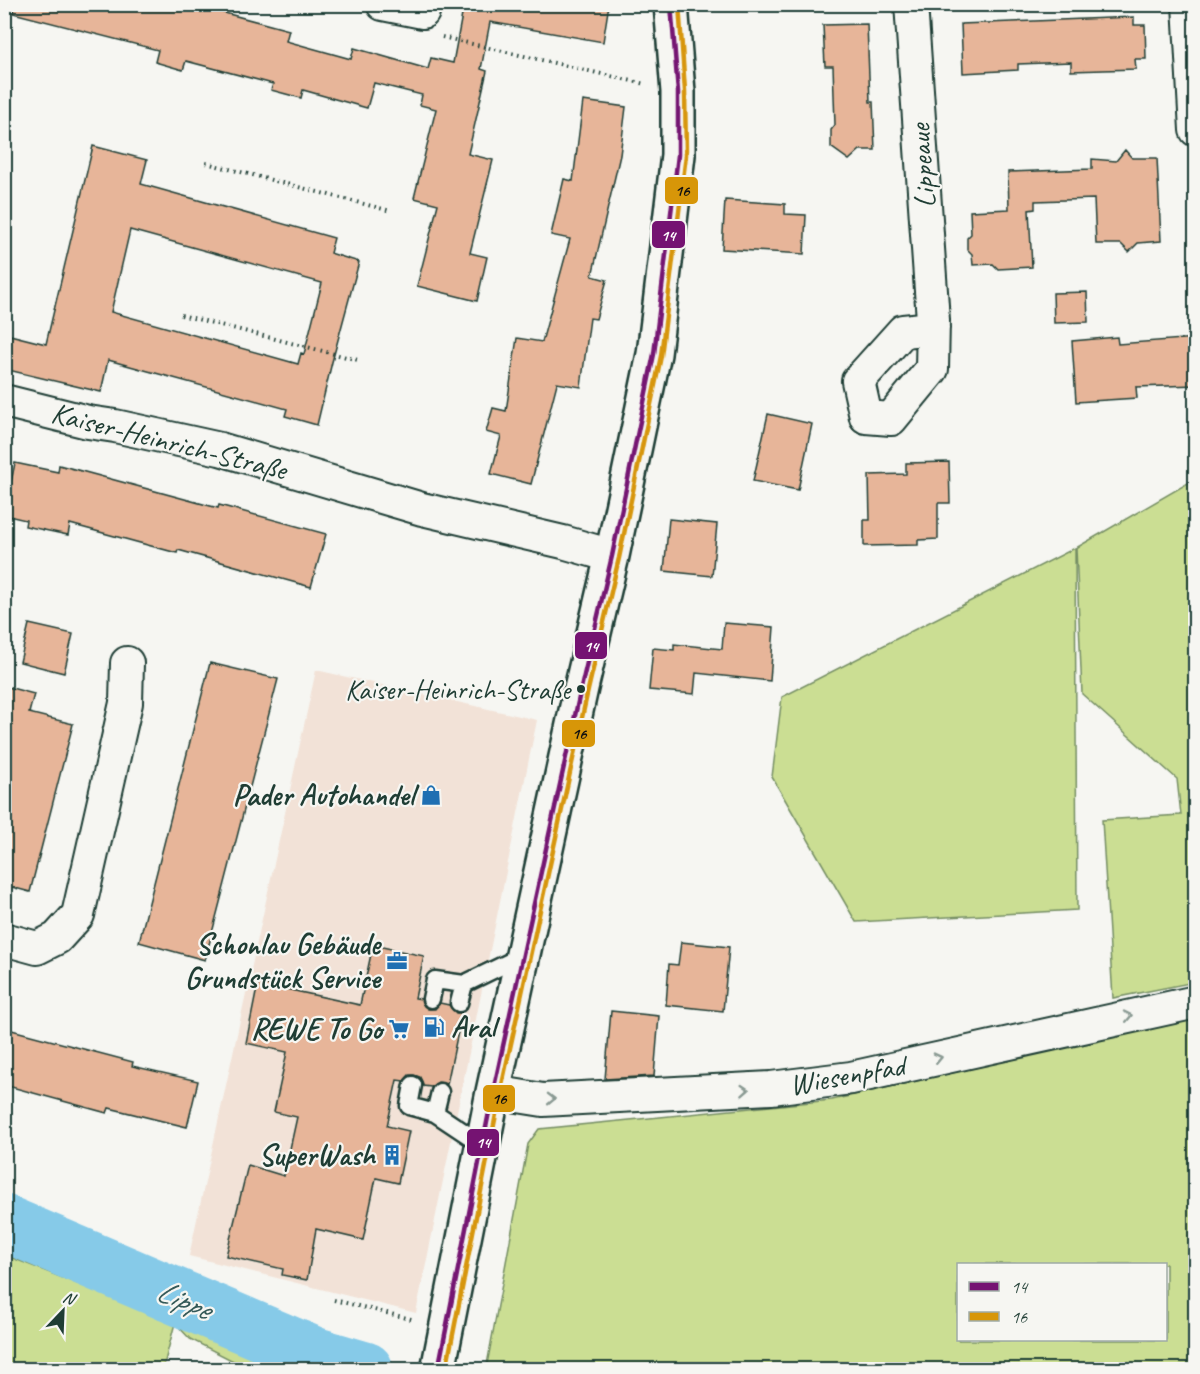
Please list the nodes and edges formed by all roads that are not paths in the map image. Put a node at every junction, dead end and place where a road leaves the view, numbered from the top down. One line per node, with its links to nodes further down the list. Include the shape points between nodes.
1 (383, 4): 5 (street)
2 (671, 4): 9 (main road, via 678,155 654,354)
3 (911, 4): 7 (street, Lippeaue)
4 (1189, 4): 6 (street)
5 (423, 12)
6 (1196, 130)
7 (933, 328)
8 (4, 401): 9 (street, Kaiser-Heinrich-Straße, via 220,449 422,509)
9 (612, 556): 12 (main road)
10 (127, 663): 11 (street, via 126,703 78,915 57,938 37,948)
11 (4, 939)
12 (523, 956): 13 (lane); 19 (main road)
13 (464, 984): 14 (lane, via 435,980); 16 (lane)
14 (431, 999)
15 (1196, 1002): 19 (street, Wiesenpfad, one-way to 15, via 543,1100 771,1088 851,1078)
16 (459, 1003)
17 (413, 1085): 20 (lane, via 409,1106)
18 (440, 1092): 20 (lane)
19 (493, 1092): 21 (main road)
20 (435, 1113): 21 (lane)
21 (483, 1145): 22 (main road)
22 (442, 1346)

